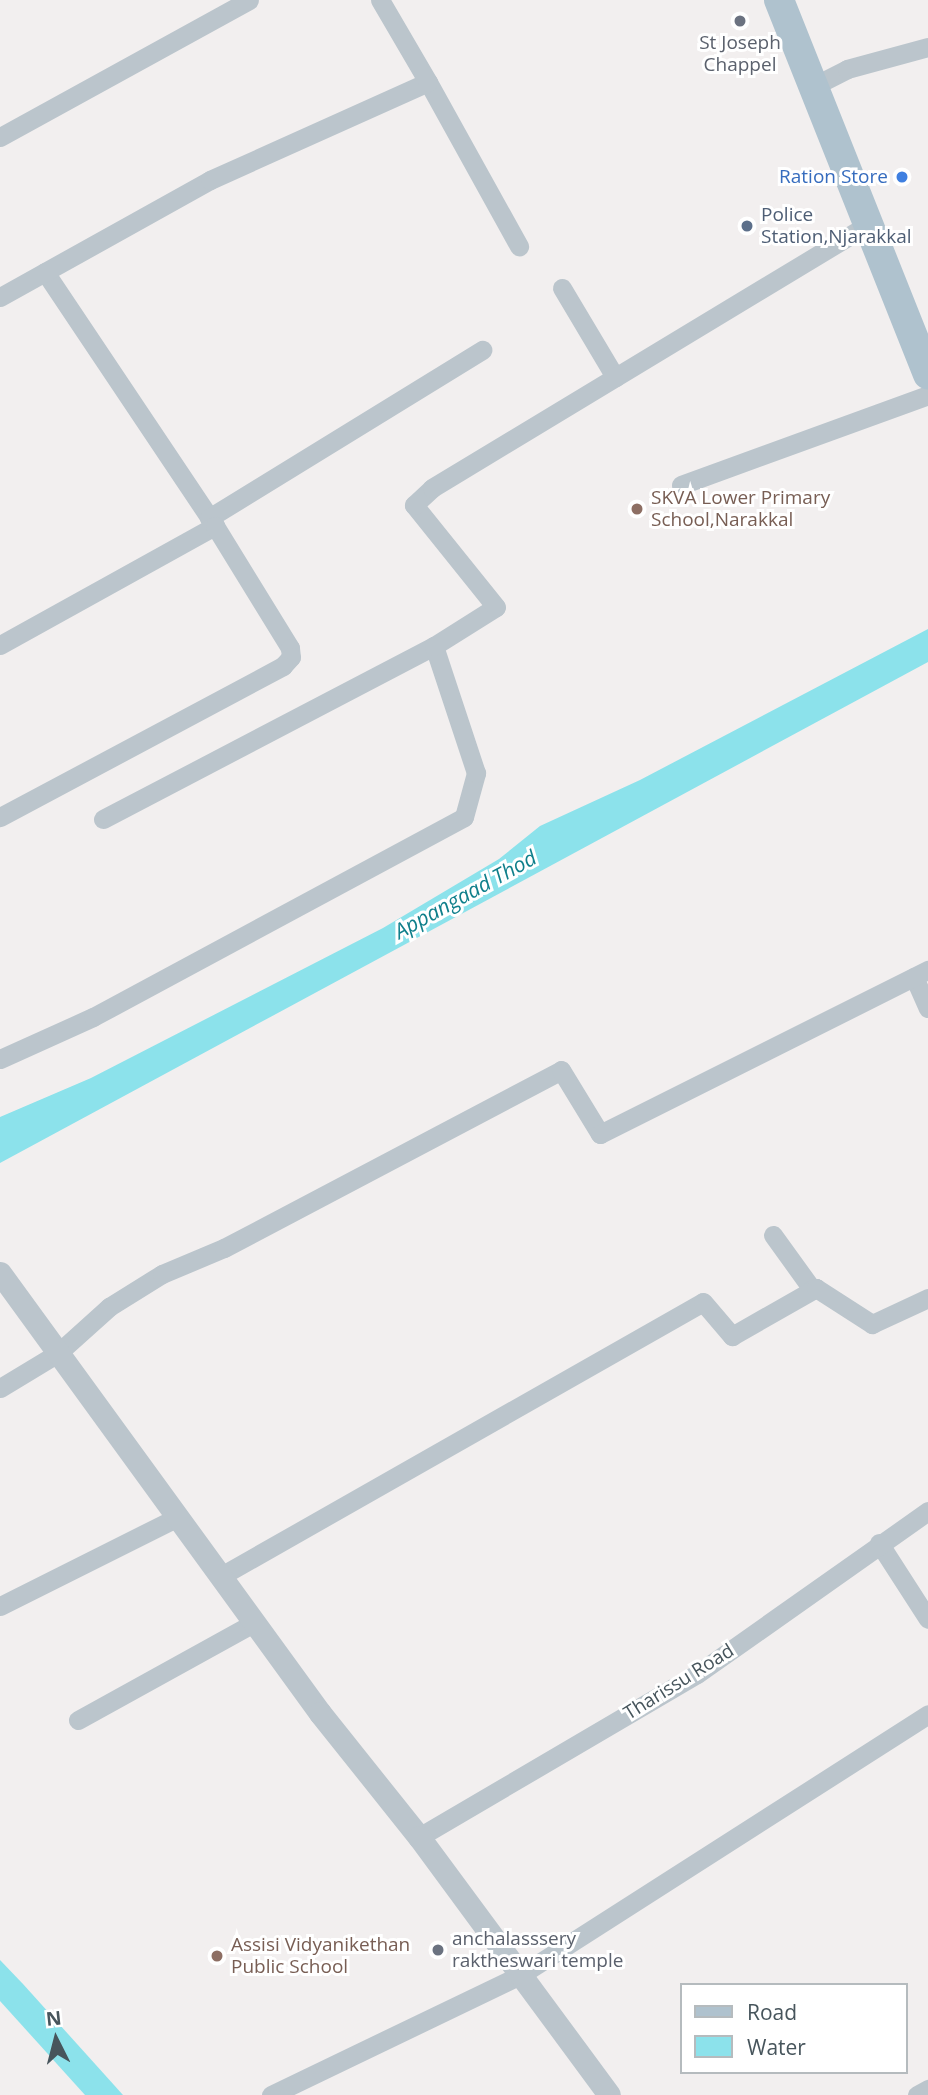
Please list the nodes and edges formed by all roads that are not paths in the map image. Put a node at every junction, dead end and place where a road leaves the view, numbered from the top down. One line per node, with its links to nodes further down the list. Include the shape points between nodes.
1 (249, 0): 7 (street)
2 (380, 0): 5 (street)
3 (779, 0): 6 (main road)
4 (928, 47): 6 (street, via 847,69)
5 (428, 82): 9 (street); 10 (street, via 210,180)
6 (814, 86): 8 (main road)
7 (0, 137)
8 (869, 224): 14 (main road); 15 (street)
9 (519, 246)
10 (45, 272): 12 (street); 18 (street)
11 (562, 288): 15 (street)
12 (0, 297)
13 (482, 350): 18 (street)
14 (928, 374)
15 (615, 377): 20 (street, via 432,488 414,505 496,607)
16 (928, 395): 17 (street)
17 (681, 485)
18 (212, 522): 19 (street); 21 (street, via 290,648 290,657 283,666)
19 (0, 645)
20 (434, 646): 22 (street); 25 (street, via 476,772 464,817 93,1017)
21 (0, 817)
22 (103, 819)
23 (921, 973): 24 (street); 30 (street, via 600,1134 561,1070 224,1248 162,1273 109,1307)
24 (928, 1008)
25 (0, 1059)
26 (773, 1235): 28 (street, via 812,1289)
27 (0, 1273): 30 (street)
28 (816, 1288): 29 (street, via 872,1324); 35 (street, via 732,1336 703,1302)
29 (928, 1298)
30 (58, 1353): 31 (street); 33 (street)
31 (0, 1388)
32 (928, 1511): 34 (street, Tharissu Road)
33 (178, 1517): 35 (street); 36 (street)
34 (879, 1543): 37 (street); 41 (street, Tharissu Road, via 697,1674)
35 (221, 1576): 38 (street)
36 (0, 1606)
37 (928, 1619)
38 (254, 1623): 40 (street); 41 (street)
39 (928, 1714): 42 (street)
40 (78, 1720)
41 (419, 1837): 42 (street)
42 (522, 1973): 44 (street); 45 (street)
43 (928, 2089): 46 (street)
44 (271, 2095)
45 (609, 2095)
46 (917, 2095)

